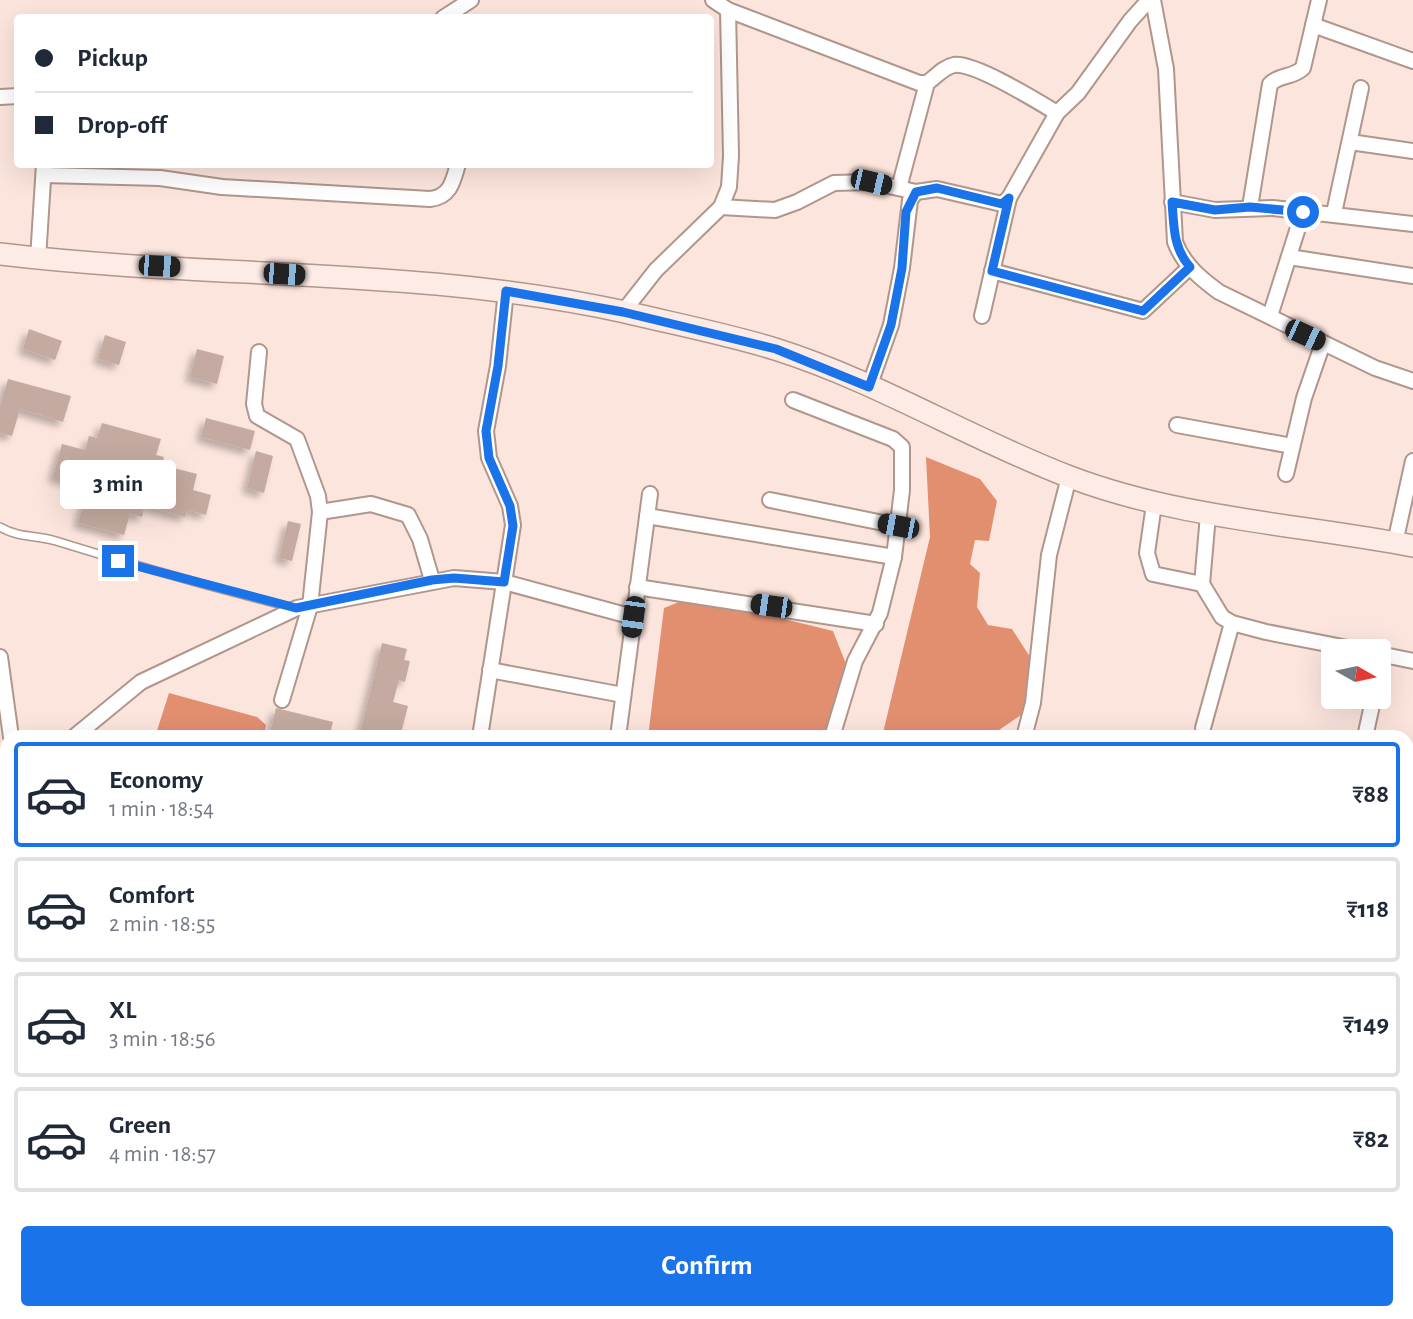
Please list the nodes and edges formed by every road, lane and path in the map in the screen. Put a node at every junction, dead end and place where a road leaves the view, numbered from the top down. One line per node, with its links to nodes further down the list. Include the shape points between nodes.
1 (471, 0): 6 (street)
2 (713, 0): 5 (street)
3 (1151, 0): 11 (street); 19 (street, via 1166,69)
4 (1319, 0): 7 (street)
5 (727, 10): 9 (street); 20 (street, via 731,156 729,187)
6 (449, 14)
7 (1313, 25): 8 (street); 21 (street, via 1303,68 1270,83)
8 (1413, 61)
9 (928, 83): 11 (street, via 944,68 964,65); 16 (street)
10 (1361, 88): 12 (street)
11 (1057, 113): 18 (street)
12 (1350, 142): 13 (street); 23 (street)
13 (1413, 151)
14 (456, 168): 15 (street, via 447,192 429,199 222,187)
15 (44, 170): 27 (street)
16 (899, 188): 17 (street); 20 (street, via 871,182 834,183 775,210)
17 (916, 192): 18 (street, via 937,188 1002,204); 38 (street, via 906,212 891,325)
18 (1009, 198): 29 (street)
19 (1172, 202): 21 (street, via 1215,210); 28 (street, via 1175,242)
20 (721, 207): 32 (street, via 656,270)
21 (1250, 207): 22 (street)
22 (1303, 212): 23 (street); 26 (street)
23 (1334, 213): 24 (street)
24 (1413, 224)
25 (0, 254): 27 (street)
26 (1289, 257): 30 (street); 34 (street)
27 (38, 259): 31 (street)
28 (1190, 267): 29 (street, via 1143,311); 34 (street, via 1219,292)
29 (992, 271): 33 (street)
30 (1413, 276)
31 (506, 291): 32 (street); 56 (street, via 486,431 489,458 510,506 513,526)
32 (623, 312): 38 (street, via 776,349)
33 (982, 316)
34 (1270, 316): 35 (street)
35 (1323, 343): 37 (street, via 1375,369); 41 (street)
36 (259, 352): 48 (street, via 257,416 297,439)
37 (1413, 381)
38 (869, 387): 44 (street)
39 (793, 400): 51 (street, via 893,439 902,447)
40 (1177, 425): 41 (street)
41 (1292, 446): 43 (street)
42 (1413, 461): 53 (street)
43 (1286, 474)
44 (1069, 477): 47 (street); 77 (street, via 1049,555 1033,703)
45 (650, 494): 50 (street)
46 (769, 500): 51 (street)
47 (1154, 503): 49 (street); 57 (street, via 1147,553 1153,574)
48 (320, 512): 55 (street, via 371,505 408,515); 59 (street)
49 (1208, 515): 53 (street); 57 (street)
50 (647, 516): 54 (street); 58 (street)
51 (898, 526): 54 (street)
52 (0, 527): 59 (lane, via 14,535 49,539 167,576)
53 (1404, 544)
54 (894, 557): 62 (street)
55 (432, 580): 56 (street); 59 (street)
56 (504, 582): 60 (street); 67 (street)
57 (1202, 584): 61 (street, via 1222,617)
58 (638, 587): 60 (street); 62 (street)
59 (303, 607): 69 (street); 73 (street, via 141,682)
60 (633, 617): 68 (street)
61 (1232, 623): 63 (street); 71 (street)
62 (876, 624): 76 (street, via 855,661)
63 (1321, 642)
64 (1391, 656): 66 (street)
65 (0, 657): 72 (street)
66 (1413, 661)
67 (490, 670): 68 (street); 74 (street)
68 (623, 695): 75 (street)
69 (282, 700)
70 (1371, 709): 78 (street)
71 (1203, 728)
72 (10, 730)
73 (83, 730)
74 (481, 730)
75 (619, 730)
76 (834, 730)
77 (1026, 730)
78 (1367, 730)

